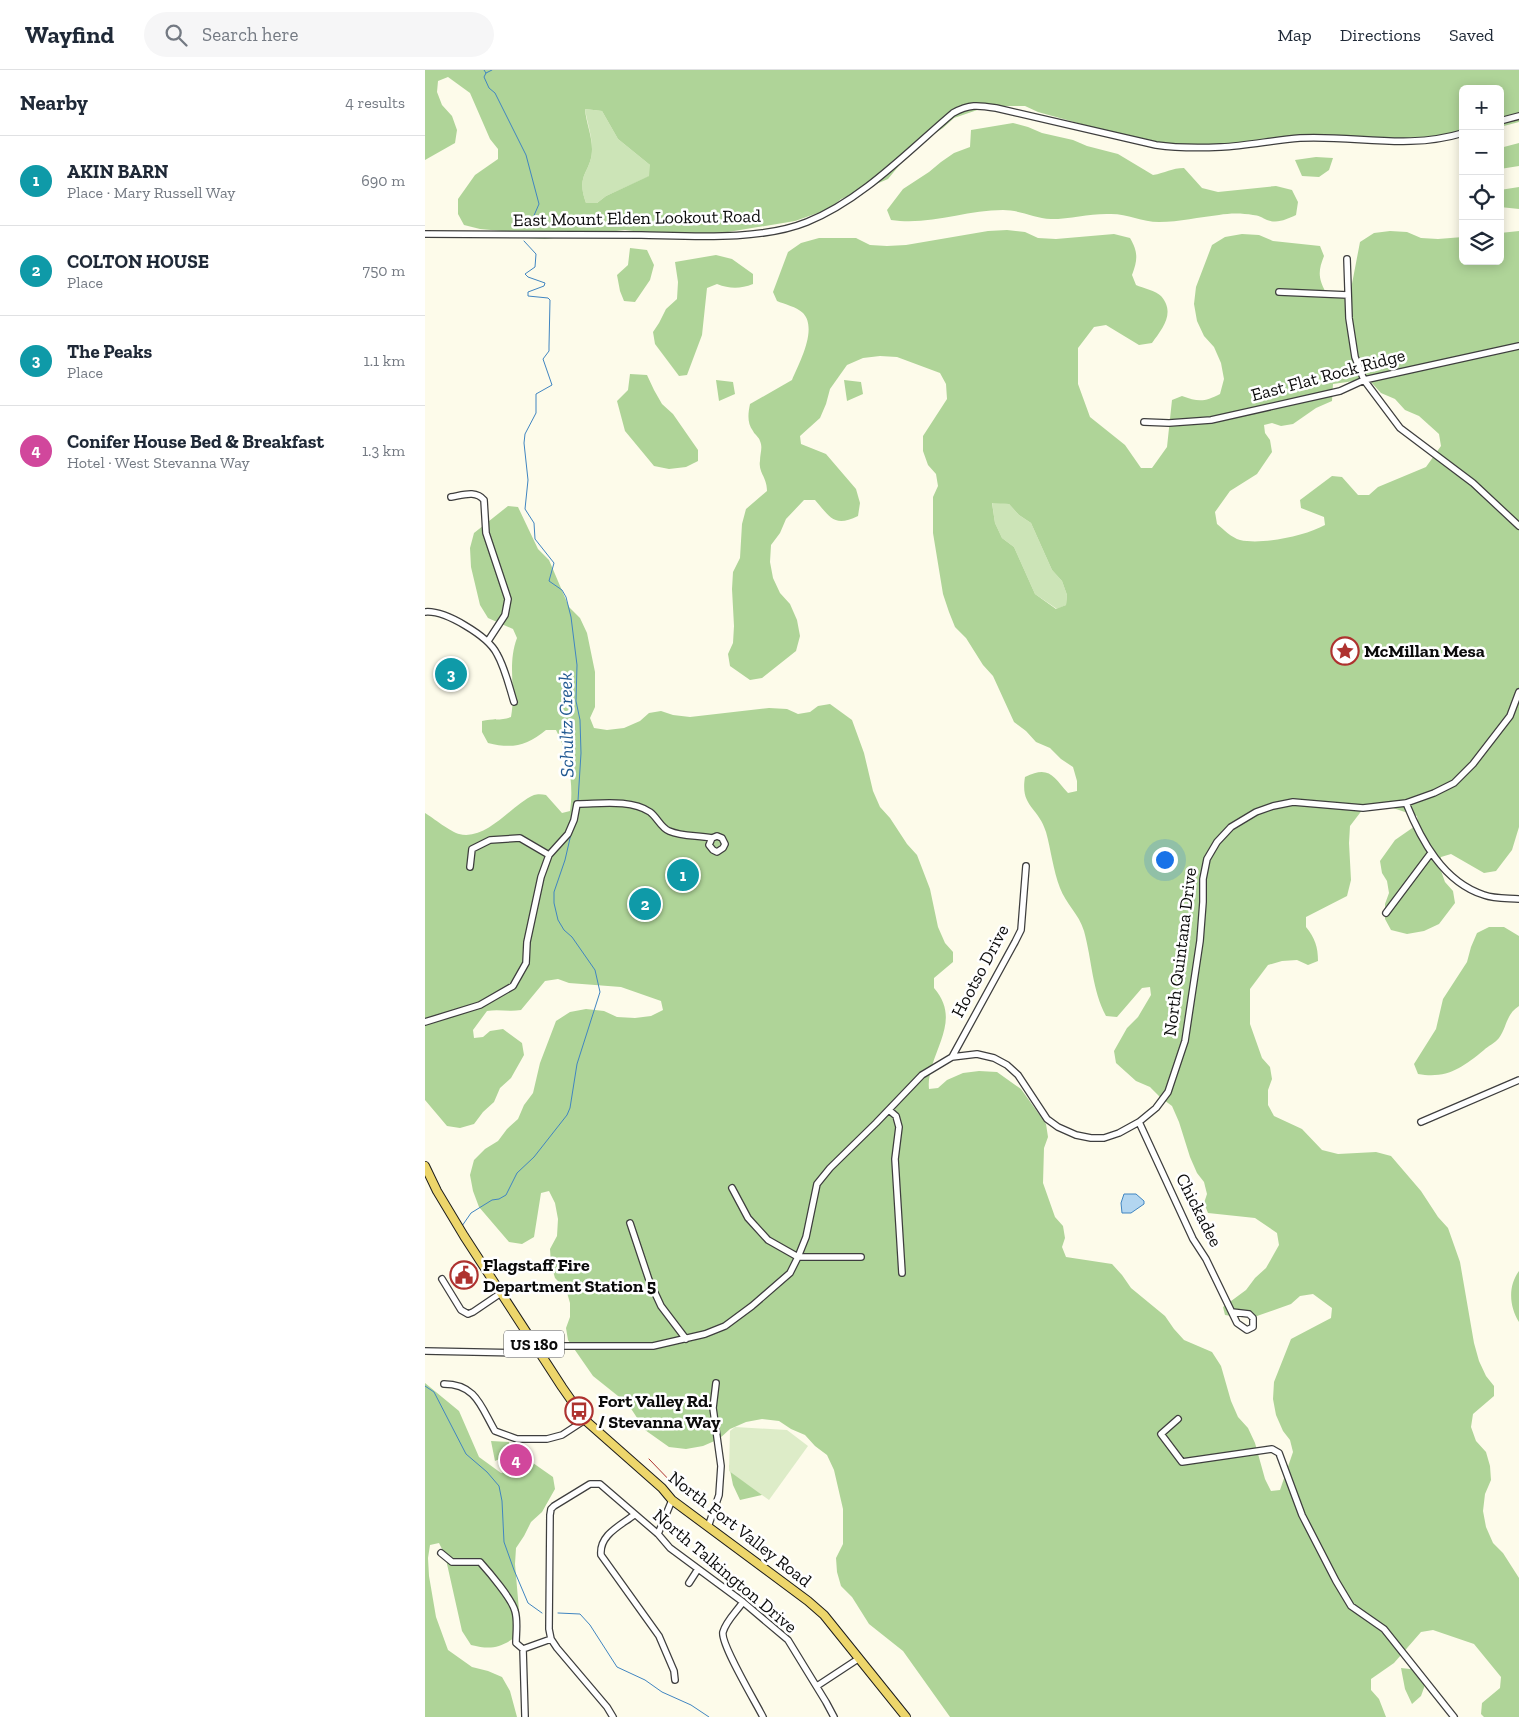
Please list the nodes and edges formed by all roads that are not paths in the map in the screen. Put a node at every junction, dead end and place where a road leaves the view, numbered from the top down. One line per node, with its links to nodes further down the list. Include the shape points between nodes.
1 (1519, 116): 2 (street)
2 (1504, 120)
3 (1459, 134): 4 (street, East Mount Elden Lookout Road, via 1423,142 1300,138 1221,147 1176,147 996,108 964,106 863,190 807,222 777,231 709,236)
4 (425, 234)
5 (1347, 259): 7 (street)
6 (1279, 292): 7 (street)
7 (1348, 295): 9 (street, via 1355,357)
8 (1519, 346): 9 (street, East Flat Rock Ridge)
9 (1364, 380): 10 (street, East Flat Rock Ridge, via 1340,391 1211,420); 12 (street, via 1400,428 1473,483)
10 (1144, 422)
11 (451, 497): 14 (street, via 478,494 484,500 486,533 508,599 505,615)
12 (1519, 526)
13 (425, 612): 14 (street, via 435,611 449,616)
14 (488, 641): 16 (street, via 497,653)
15 (1519, 692): 17 (street, North Quintana Drive, via 1509,716 1473,764 1454,783)
16 (514, 702)
17 (1406, 803): 19 (street); 29 (street, North Quintana Drive, via 1363,808 1293,802 1273,806 1231,827 1217,842 1207,859 1203,879 1200,941 1185,1040 1168,1092)
18 (712, 838): 20 (street, via 681,836 666,830 651,813 637,806 577,804 568,834)
19 (1431, 853): 23 (street, via 1452,876 1476,892); 24 (street)
20 (549, 855): 22 (street, via 520,838 491,840 472,849); 25 (street, via 527,942 526,963 513,986 480,1005)
21 (1026, 866): 26 (street, Hootso Drive, via 1021,930)
22 (469, 867)
23 (1519, 899)
24 (1386, 913)
25 (425, 1022)
26 (952, 1057): 28 (street, North Quintana Drive, via 922,1075); 29 (street, North Quintana Drive, via 977,1054 1007,1065 1018,1075 1047,1119 1076,1135 1104,1138)
27 (1519, 1080): 30 (street)
28 (889, 1110): 34 (street, North Quintana Drive, via 817,1184 806,1237); 36 (street, via 896,1116 899,1127 895,1159)
29 (1139, 1122): 39 (street, Chickadee, via 1193,1239)
30 (1421, 1122)
31 (425, 1166): 38 (main road, North Fort Valley Road / US 180, via 437,1191)
32 (732, 1188): 34 (street, via 748,1218 768,1240)
33 (630, 1223): 40 (street, via 661,1306)
34 (798, 1257): 35 (street); 40 (street, North Quintana Drive, via 789,1273 753,1306 725,1326)
35 (861, 1257)
36 (902, 1273)
37 (442, 1279): 38 (street, via 461,1310 468,1314)
38 (501, 1293): 42 (main road, North Fort Valley Road / US 180)
39 (1232, 1312)
40 (686, 1338): 42 (street, North Quintana Drive, via 653,1346 554,1346)
41 (425, 1351): 42 (street, North Quintana Drive)
42 (539, 1352): 46 (main road, North Fort Valley Road / US 180)
43 (716, 1383): 49 (street, via 713,1408 721,1466 719,1495)
44 (444, 1384): 46 (street, via 456,1384 474,1394 495,1431 517,1439 562,1435)
45 (1177, 1419): 65 (street, via 1161,1434 1182,1462 1270,1450 1279,1453 1302,1515 1351,1606 1384,1629)
46 (585, 1420): 47 (main road, North Fort Valley Road / US 180)
47 (672, 1500): 49 (main road, North Fort Valley Road / US 180); 50 (street)
48 (634, 1515): 50 (street, North Talkington Drive); 55 (street, North Talkington Drive, via 600,1484 590,1484 551,1509); 58 (street, via 605,1537 601,1555 659,1636)
49 (708, 1527): 64 (main road, North Fort Valley Road / US 180, via 824,1615)
50 (658, 1534): 52 (street, North Talkington Drive, via 669,1548)
51 (441, 1553): 56 (street, via 452,1562 480,1562 510,1598 515,1609 516,1643)
52 (698, 1570): 53 (street); 54 (street, North Talkington Drive)
53 (689, 1583)
54 (743, 1602): 59 (street, North Talkington Drive, via 788,1640); 62 (street, via 725,1626 722,1637)
55 (551, 1639): 56 (street); 61 (street)
56 (523, 1648): 60 (street)
57 (855, 1661): 59 (street)
58 (675, 1680)
59 (817, 1686): 63 (street, North Talkington Drive)
60 (525, 1716)
61 (613, 1717)
62 (763, 1717)
63 (833, 1717)
64 (906, 1717)
65 (1454, 1717)

